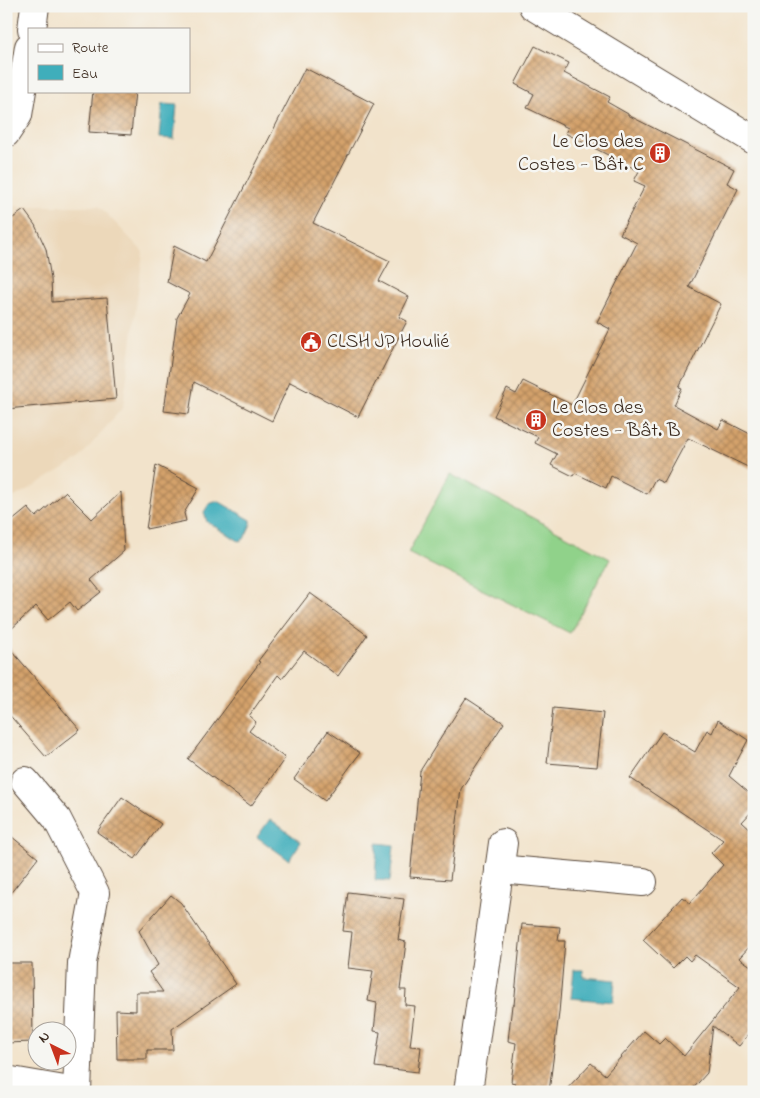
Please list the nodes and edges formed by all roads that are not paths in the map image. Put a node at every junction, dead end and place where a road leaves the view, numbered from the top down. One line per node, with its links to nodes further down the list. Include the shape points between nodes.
1 (35, 6): 3 (street)
2 (533, 6): 6 (street)
3 (32, 28)
4 (28, 52): 5 (street, via 18,114)
5 (6, 133)
6 (754, 140)
7 (25, 781): 10 (street, via 57,819 94,893 82,963)
8 (643, 882): 11 (street, via 501,856)
9 (6, 1080): 10 (street)
10 (76, 1092)
11 (468, 1092)

